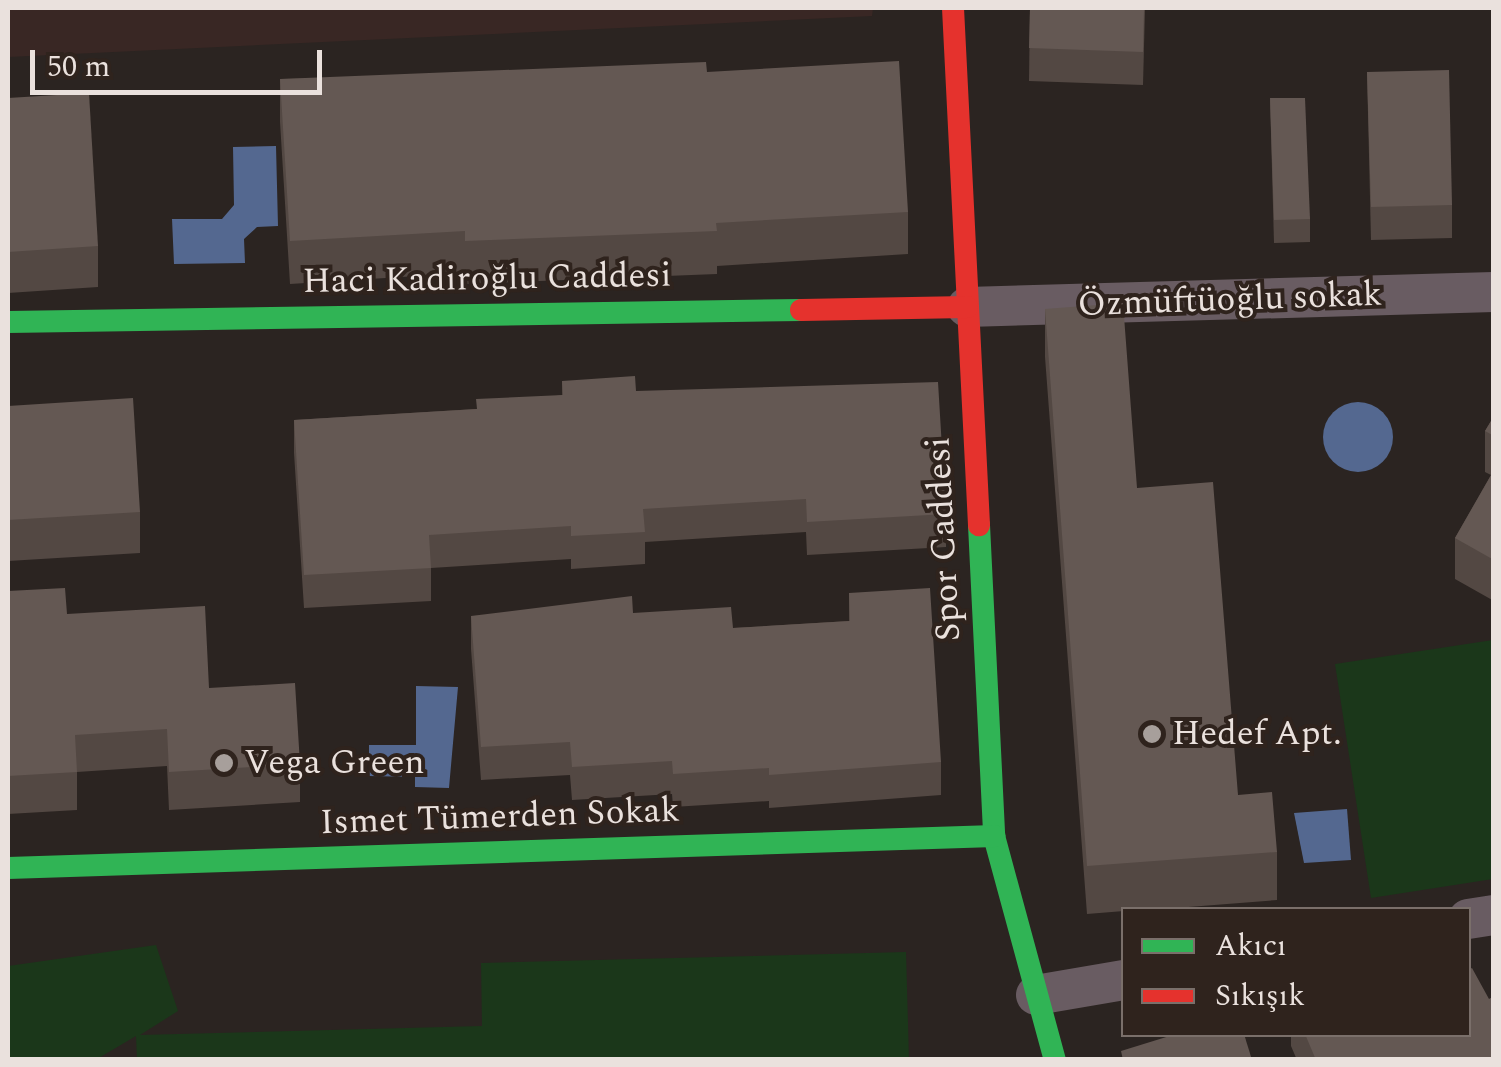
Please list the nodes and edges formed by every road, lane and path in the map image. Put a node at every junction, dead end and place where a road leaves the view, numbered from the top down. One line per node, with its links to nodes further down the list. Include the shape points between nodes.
1 (954, 8): 3 (street, Spor Caddesi)
2 (1494, 292): 3 (street, Özmüftüoğlu sokak)
3 (967, 307): 4 (street, Haci Kadiroğlu Caddesi); 5 (street, Spor Caddesi)
4 (8, 322)
5 (994, 836): 6 (street, Ismet Tümerden Sokak); 8 (street, Spor Caddesi)
6 (8, 868)
7 (1121, 981): 8 (street)
8 (1036, 995): 9 (street, Spor Caddesi)
9 (1055, 1060)

